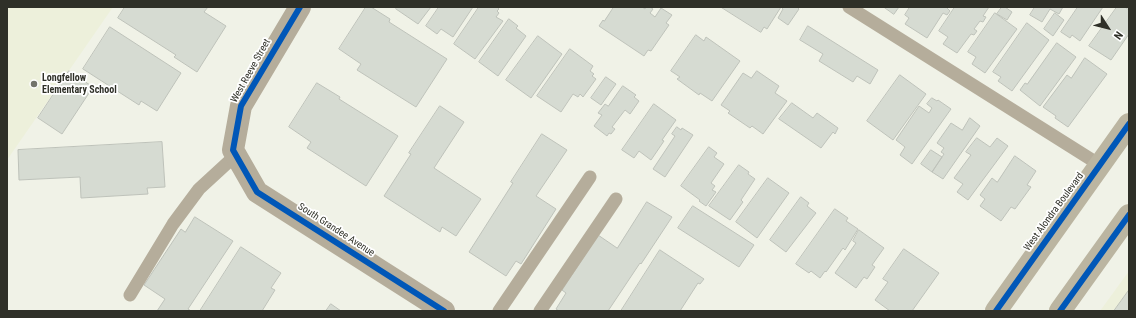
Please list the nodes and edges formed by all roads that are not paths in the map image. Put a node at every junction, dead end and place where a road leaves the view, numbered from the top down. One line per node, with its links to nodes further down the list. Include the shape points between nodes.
1 (300, 7): 4 (street, West Reeve Street, via 241,106)
2 (849, 7): 5 (lane)
3 (1129, 124): 5 (main road, West Alondra Boulevard)
4 (234, 152): 9 (lane, via 199,189 173,224); 10 (street, South Grandee Avenue, via 257,192)
5 (1100, 166): 13 (main road, West Alondra Boulevard)
6 (590, 177): 11 (lane)
7 (616, 198): 12 (lane)
8 (1129, 215): 14 (main road)
9 (130, 295)
10 (444, 311)
11 (499, 311)
12 (540, 311)
13 (996, 311)
14 (1060, 311)

